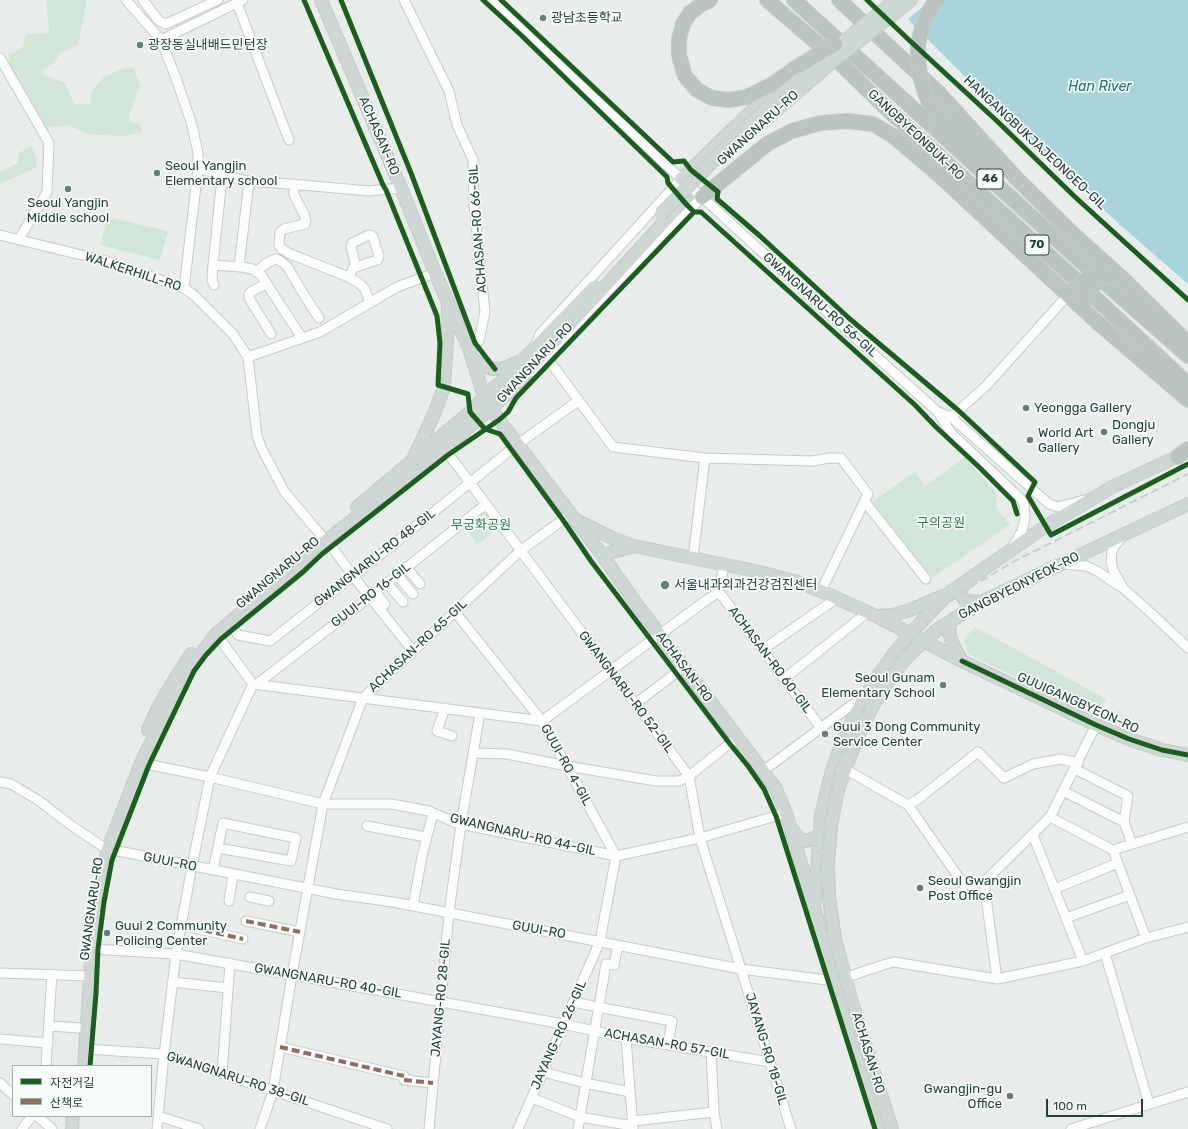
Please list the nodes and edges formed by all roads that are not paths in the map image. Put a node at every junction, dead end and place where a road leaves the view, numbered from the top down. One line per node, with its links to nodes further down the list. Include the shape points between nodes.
1 (126, 0): 16 (street)
2 (143, 0): 3 (street, via 159,21 166,24)
3 (218, 0)
4 (321, 0): 29 (main road, ACHASAN-RO)
5 (404, 0): 55 (street, ACHASAN-RO 66-GIL, via 449,91 458,125 473,160 474,205 485,312 479,340)
6 (491, 0): 25 (street, GWANGNARU-RO 56-GIL)
7 (710, 0): 20 (highway, via 690,13 683,24 679,39 679,55 685,76 697,90 712,98 729,100 747,97)
8 (794, 0): 57 (highway, GANGBYEONBUK-RO / 46, via 1086,267)
9 (840, 0): 31 (highway, via 937,91 1016,178)
10 (895, 0): 15 (main road, bridge)
11 (911, 0): 19 (main road, bridge)
12 (937, 0): 31 (highway, bridge, via 924,22 918,45 921,79 929,102 941,118 1023,193)
13 (766, 1): 21 (highway, GANGBYEONBUK-RO / 70, via 839,62)
14 (240, 2): 16 (street); 22 (street)
15 (856, 31): 17 (main road, bridge); 19 (main road, bridge)
16 (160, 40): 23 (street, via 192,125 198,153)
17 (835, 44): 20 (highway, bridge)
18 (0, 58): 33 (street, via 49,143 47,192)
19 (830, 59): 56 (main road, GWANGNARU-RO, bridge, via 774,102 719,155); 61 (main road, GWANGNARU-RO, bridge, via 721,160)
20 (803, 65): 25 (main road)
21 (885, 107): 24 (highway); 63 (highway, GANGBYEONBUK-RO / 70)
22 (289, 140)
23 (198, 169): 26 (street); 44 (street)
24 (940, 176): 30 (highway, via 893,136 873,124 847,121 820,123 792,131 767,144); 45 (highway)
25 (681, 179): 30 (street, GWANGNARU-RO 56-GIL); 56 (street, via 540,334)
26 (249, 181): 27 (street); 36 (street)
27 (294, 184): 29 (street, via 370,191); 40 (street, via 294,194 306,221 305,224 280,232 279,245 288,253)
28 (221, 187): 35 (street)
29 (401, 188): 39 (main road, ACHASAN-RO)
30 (702, 197): 59 (street); 68 (street, GWANGNARU-RO 56-GIL)
31 (1072, 233): 34 (highway)
32 (0, 235): 33 (street, WALKERHILL-RO)
33 (19, 239): 44 (street, WALKERHILL-RO, via 106,261)
34 (1098, 261): 41 (highway); 45 (highway, bridge, via 1096,271 1079,286)
35 (213, 266): 36 (street); 43 (street)
36 (239, 267): 38 (street)
37 (356, 267): 40 (street)
38 (257, 272): 42 (street); 50 (street, via 271,261 279,260 287,266)
39 (435, 273): 47 (main road, ACHASAN-RO); 48 (street, via 397,287)
40 (349, 277): 48 (street, via 365,289)
41 (1116, 277): 46 (highway); 49 (highway, bridge, via 1103,277 1098,280 1086,294)
42 (267, 284): 51 (street, via 251,292 249,298); 53 (street)
43 (214, 285)
44 (184, 288): 58 (street, WALKERHILL-RO, via 233,334)
45 (1067, 291): 49 (highway); 69 (street, via 986,386)
46 (1142, 297): 52 (highway); 54 (highway)
47 (448, 300): 55 (main road, ACHASAN-RO); 74 (main road, via 444,387)
48 (370, 303): 53 (street, via 320,332)
49 (1085, 306): 65 (highway)
50 (319, 318)
51 (271, 334)
52 (1188, 334)
53 (302, 338): 58 (street)
54 (1188, 343)
55 (469, 348): 60 (main road, ACHASAN-RO)
56 (534, 349): 61 (main road, GWANGNARU-RO)
57 (1188, 356)
58 (248, 357): 82 (street, WALKERHILL-RO, via 257,436 262,449 284,491)
59 (548, 359): 62 (street); 66 (street)
60 (473, 360): 61 (main road, via 495,369); 64 (main road, ACHASAN-RO)
61 (529, 361): 62 (main road, GWANGNARU-RO); 64 (main road, GWANGNARU-RO, via 491,390)
62 (521, 381): 67 (main road, GWANGNARU-RO)
63 (1188, 384)
64 (482, 392): 67 (main road, ACHASAN-RO); 74 (main road, GWANGNARU-RO, via 470,412)
65 (1188, 400)
66 (578, 401): 70 (street); 73 (street, via 613,447)
67 (491, 409): 70 (main road, ACHASAN-RO); 71 (main road, GWANGNARU-RO)
68 (938, 412): 69 (street, GWANGNARU-RO 56-GIL); 85 (street, GWANGNARU-RO 56-GIL, via 951,433 1024,504 1022,531)
69 (951, 417): 76 (street, GWANGNARU-RO 56-GIL, via 1049,504 1058,507)
70 (518, 444): 75 (street, GWANGNARU-RO 48-GIL); 80 (main road, ACHASAN-RO)
71 (444, 448): 75 (street, GWANGNARU-RO 52-GIL); 82 (main road, GWANGNARU-RO)
72 (1184, 453): 76 (main road, GANGBYEONYEOK-RO, via 1114,486)
73 (705, 458): 77 (street, via 813,461 841,458 868,494); 87 (street)
74 (412, 461): 82 (main road, GWANGNARU-RO)
75 (469, 483): 79 (street, GWANGNARU-RO 52-GIL); 92 (street, GWANGNARU-RO 48-GIL)
76 (1097, 497): 85 (main road, GANGBYEONYEOK-RO, via 1046,526)
77 (864, 502): 93 (street); 98 (street)
78 (1188, 504): 81 (main road, GANGBYEONYEOK-RO)
79 (485, 505): 84 (street, GWANGNARU-RO 52-GIL); 90 (street, GUUI-RO 16-GIL)
80 (573, 517): 83 (main road, via 612,538); 84 (street, ACHASAN-RO 65-GIL); 86 (main road, ACHASAN-RO)
81 (1126, 533): 89 (main road, GANGBYEONYEOK-RO); 97 (street, via 1112,551 1111,561)
82 (325, 538): 92 (street, WALKERHILL-RO); 109 (main road, GWANGNARU-RO); 159 (main road, GWANGNARU-RO, via 224,618 188,657 158,708 136,760)
83 (634, 546): 86 (main road, GUUIGANGBYEON-RO); 87 (main road, GUUIGANGBYEON-RO)
84 (520, 551): 107 (street, ACHASAN-RO 65-GIL); 120 (street, GWANGNARU-RO 52-GIL)
85 (1010, 552): 95 (main road, GANGBYEONYEOK-RO)
86 (602, 555): 112 (main road, ACHASAN-RO)
87 (693, 558): 88 (main road, GUUIGANGBYEON-RO)
88 (724, 564): 98 (main road, GUUIGANGBYEON-RO, via 785,578); 99 (street)
89 (1062, 564): 97 (street, via 1086,566); 105 (main road, GANGBYEONYEOK-RO)
90 (406, 567): 91 (street, GUUI-RO 16-GIL); 96 (street)
91 (397, 575): 94 (street, GUUI-RO 16-GIL); 102 (street)
92 (353, 576): 101 (street, WALKERHILL-RO); 109 (street, GWANGNARU-RO 48-GIL, via 270,641 238,635)
93 (926, 579)
94 (387, 582): 101 (street, GUUI-RO 16-GIL); 104 (street)
95 (965, 582): 100 (main road, GANGBYEONYEOK-RO); 105 (main road, via 961,595 966,601)
96 (420, 584)
97 (1124, 589): 115 (street)
98 (821, 591): 103 (main road, GUUIGANGBYEON-RO)
99 (718, 592): 112 (street); 116 (street, ACHASAN-RO 60-GIL)
100 (949, 593): 106 (main road, GANGBYEONYEOK-RO); 108 (main road, via 893,615)
101 (373, 594): 117 (street, WALKERHILL-RO, via 380,609); 122 (street, GUUI-RO 16-GIL)
102 (413, 594)
103 (837, 598): 108 (main road, GUUIGANGBYEON-RO); 116 (street)
104 (404, 602)
105 (980, 602): 110 (main road, GANGBYEONYEOK-RO)
106 (934, 610): 110 (main road, via 931,617 936,625); 113 (main road, GANGBYEONYEOK-RO)
107 (455, 612): 117 (street, ACHASAN-RO 65-GIL); 128 (street, GUUI-RO 4-GIL)
108 (872, 614): 113 (main road, GUUIGANGBYEON-RO); 121 (street)
109 (229, 623): 111 (main road, GWANGNARU-RO)
110 (947, 624): 114 (main road, GANGBYEONYEOK-RO); 118 (main road, via 953,645)
111 (216, 634): 122 (street); 135 (main road, GWANGNARU-RO, via 195,662 166,711)
112 (659, 634): 119 (main road, ACHASAN-RO); 120 (street)
113 (910, 634): 114 (main road, GUUIGANGBYEON-RO); 125 (main road, GANGBYEONYEOK-RO, via 881,671)
114 (923, 641): 118 (main road, GUUIGANGBYEON-RO); 138 (main road, GANGBYEONYEOK-RO, via 907,657 876,700)
115 (1188, 648)
116 (762, 650): 121 (street, ACHASAN-RO 60-GIL)
117 (413, 651): 123 (street, ACHASAN-RO 65-GIL)
118 (962, 661): 129 (main road, GUUIGANGBYEON-RO)
119 (684, 667): 124 (street); 132 (main road, ACHASAN-RO)
120 (610, 670): 124 (street, GWANGNARU-RO 52-GIL); 128 (street)
121 (784, 679): 130 (street, ACHASAN-RO 60-GIL)
122 (255, 684): 123 (street); 141 (street, GUUI-RO 16-GIL)
123 (364, 698): 126 (street); 144 (street, ACHASAN-RO 65-GIL)
124 (635, 704): 140 (street, GWANGNARU-RO 52-GIL)
125 (861, 704): 130 (street, via 853,704); 155 (main road, GANGBYEONYEOK-RO, via 848,728 831,774)
126 (445, 708): 127 (street); 131 (street, via 437,731)
127 (480, 713): 128 (street); 133 (street, JAYANG-RO 28-GIL)
128 (542, 721): 136 (street, GUUI-RO 4-GIL)
129 (1096, 725): 134 (main road, GUUIGANGBYEON-RO, via 1162,750); 137 (street)
130 (821, 728): 139 (street)
131 (452, 736)
132 (738, 737): 139 (main road, ACHASAN-RO); 140 (street)
133 (473, 753): 136 (street, via 507,754); 150 (street, JAYANG-RO 28-GIL)
134 (1188, 755)
135 (141, 763): 141 (street, GWANGNARU-RO 44-GIL); 159 (main road, GWANGNARU-RO)
136 (567, 766): 140 (street, via 656,781 679,781); 162 (street, GUUI-RO 4-GIL)
137 (1076, 766): 143 (street); 145 (street, via 1061,759 1054,760 1033,764 1004,778 978,752); 149 (street, via 1128,796)
138 (845, 769): 145 (street); 184 (main road, GANGBYEONYEOK-RO, via 831,826 828,863 829,897)
139 (763, 771): 147 (main road, ACHASAN-RO, via 775,787)
140 (689, 776): 157 (street, GWANGNARU-RO 52-GIL)
141 (210, 777): 144 (street, GWANGNARU-RO 44-GIL); 164 (street, GUUI-RO 16-GIL)
142 (0, 782): 159 (street, via 11,784 38,800)
143 (1064, 791): 148 (street); 149 (street)
144 (323, 804): 146 (street, GWANGNARU-RO 44-GIL, via 392,804); 168 (street, ACHASAN-RO 65-GIL)
145 (908, 805): 167 (street, via 964,885)
146 (433, 813): 150 (street, GWANGNARU-RO 44-GIL); 156 (street)
147 (786, 813): 152 (main road, ACHASAN-RO); 157 (street, GWANGNARU-RO 44-GIL)
148 (1050, 817): 154 (street); 161 (street)
149 (1124, 822): 158 (street)
150 (461, 824): 162 (street, GWANGNARU-RO 44-GIL); 176 (street, JAYANG-RO 28-GIL)
151 (367, 826): 156 (street)
152 (790, 827): 155 (main road, via 800,839 806,841); 175 (main road, ACHASAN-RO)
153 (1188, 827): 158 (street)
154 (1033, 835): 167 (street); 169 (street)
155 (819, 836): 175 (main road, GANGBYEONYEOK-RO)
156 (426, 837): 174 (street)
157 (700, 838): 162 (street, GWANGNARU-RO 44-GIL); 192 (street, GWANGNARU-RO 52-GIL)
158 (1132, 844): 161 (street)
159 (105, 847): 164 (street, GUUI-RO); 187 (main road, GWANGNARU-RO); 196 (main road, GWANGNARU-RO, via 91,904)
160 (218, 848): 160 (street, via 223,823 296,838 291,861); 165 (street)
161 (1113, 850): 163 (street)
162 (616, 856): 185 (street)
163 (1118, 863): 169 (street); 170 (street)
164 (192, 866): 165 (street, GUUI-RO); 179 (street, GUUI-RO 16-GIL)
165 (213, 870): 166 (street, GUUI-RO)
166 (233, 874): 168 (street, GUUI-RO); 172 (street)
167 (984, 882): 197 (street)
168 (308, 888): 174 (street, GUUI-RO); 181 (street, ACHASAN-RO 65-GIL)
169 (1054, 888): 177 (street)
170 (1130, 895): 177 (street); 182 (street)
171 (250, 897): 173 (street)
172 (229, 901)
173 (269, 901)
174 (413, 906): 176 (street, GUUI-RO)
175 (814, 907): 184 (main road, ACHASAN-RO); 198 (main road, ACHASAN-RO)
176 (449, 913): 185 (street, GUUI-RO); 201 (street, JAYANG-RO 28-GIL)
177 (1066, 918): 190 (street)
178 (246, 921): 181 (street)
179 (181, 925): 183 (street); 189 (street, GUUI-RO 16-GIL)
180 (1188, 927): 182 (street)
181 (300, 932): 195 (street, ACHASAN-RO 65-GIL)
182 (1146, 938): 188 (street)
183 (243, 939)
184 (835, 939): 198 (main road, GANGBYEONYEOK-RO)
185 (600, 941): 186 (street, GUUI-RO); 202 (street, JAYANG-RO 26-GIL)
186 (618, 944): 192 (street, GUUI-RO); 203 (street, via 614,965 606,964)
187 (92, 949): 189 (street, GWANGNARU-RO 40-GIL); 213 (main road, GWANGNARU-RO)
188 (1105, 953): 190 (street); 230 (street)
189 (176, 954): 191 (street, GWANGNARU-RO 40-GIL); 199 (street, GUUI-RO 16-GIL)
190 (1082, 961): 197 (street)
191 (230, 963): 195 (street, GWANGNARU-RO 40-GIL); 200 (street)
192 (741, 969): 198 (street, GUUI-RO); 216 (street, JAYANG-RO 18-GIL)
193 (0, 973): 194 (street)
194 (52, 974): 196 (street); 205 (street)
195 (292, 975): 201 (street, GWANGNARU-RO 40-GIL); 212 (street, ACHASAN-RO 65-GIL)
196 (84, 976): 206 (main road, GWANGNARU-RO)
197 (996, 978): 198 (street, via 894,962)
198 (840, 979): 238 (main road, ACHASAN-RO)
199 (172, 982): 200 (street); 215 (street, GUUI-RO 16-GIL)
200 (228, 988): 221 (street)
201 (440, 1002): 204 (street, GWANGNARU-RO 40-GIL); 223 (street, JAYANG-RO 28-GIL)
202 (573, 1002): 203 (street); 204 (street, JAYANG-RO 26-GIL)
203 (598, 1007): 207 (street); 211 (street, via 672,1021)
204 (564, 1024): 207 (street, ACHASAN-RO 57-GIL); 220 (street, JAYANG-RO 26-GIL)
205 (49, 1026): 206 (street); 210 (street)
206 (80, 1028): 218 (main road, GWANGNARU-RO)
207 (594, 1031): 208 (street, ACHASAN-RO 57-GIL); 224 (street)
208 (626, 1038): 211 (street, ACHASAN-RO 57-GIL); 226 (street)
209 (0, 1039): 210 (street)
210 (48, 1043): 217 (street)
211 (668, 1045): 214 (street, ACHASAN-RO 57-GIL)
212 (280, 1047): 223 (street); 225 (street, ACHASAN-RO 65-GIL)
213 (86, 1049): 215 (street, GWANGNARU-RO 38-GIL); 219 (main road, GWANGNARU-RO)
214 (711, 1052): 216 (street, ACHASAN-RO 57-GIL); 231 (street)
215 (164, 1054): 221 (street, GWANGNARU-RO 38-GIL); 232 (street, GUUI-RO 16-GIL)
216 (770, 1062): 252 (street, JAYANG-RO 18-GIL)
217 (46, 1065)
218 (77, 1065)
219 (84, 1065)
220 (543, 1072): 224 (street); 229 (street, JAYANG-RO 26-GIL)
221 (222, 1074): 225 (street, GWANGNARU-RO 38-GIL)
222 (0, 1083): 228 (street)
223 (433, 1083): 248 (street, JAYANG-RO 28-GIL)
224 (585, 1083): 226 (street); 237 (street)
225 (273, 1091): 246 (street, ACHASAN-RO 65-GIL); 247 (street, GWANGNARU-RO 38-GIL)
226 (630, 1092): 239 (street)
227 (1188, 1092): 230 (street)
228 (12, 1093)
229 (532, 1098): 237 (street); 249 (street, JAYANG-RO 26-GIL)
230 (1149, 1104): 253 (street)
231 (714, 1112): 239 (street); 251 (street)
232 (158, 1116): 244 (street, GUUI-RO 16-GIL); 245 (street)
233 (31, 1117): 240 (street)
234 (38, 1117): 241 (street)
235 (73, 1117): 242 (main road)
236 (80, 1117): 243 (main road)
237 (580, 1117): 239 (street); 250 (street)
238 (884, 1124)
239 (633, 1125)
240 (22, 1129)
241 (52, 1129)
242 (72, 1129)
243 (79, 1129)
244 (157, 1129)
245 (199, 1129)
246 (260, 1129)
247 (387, 1129)
248 (429, 1129)
249 (518, 1129)
250 (578, 1129)
251 (717, 1129)
252 (791, 1129)
253 (1071, 1129)

